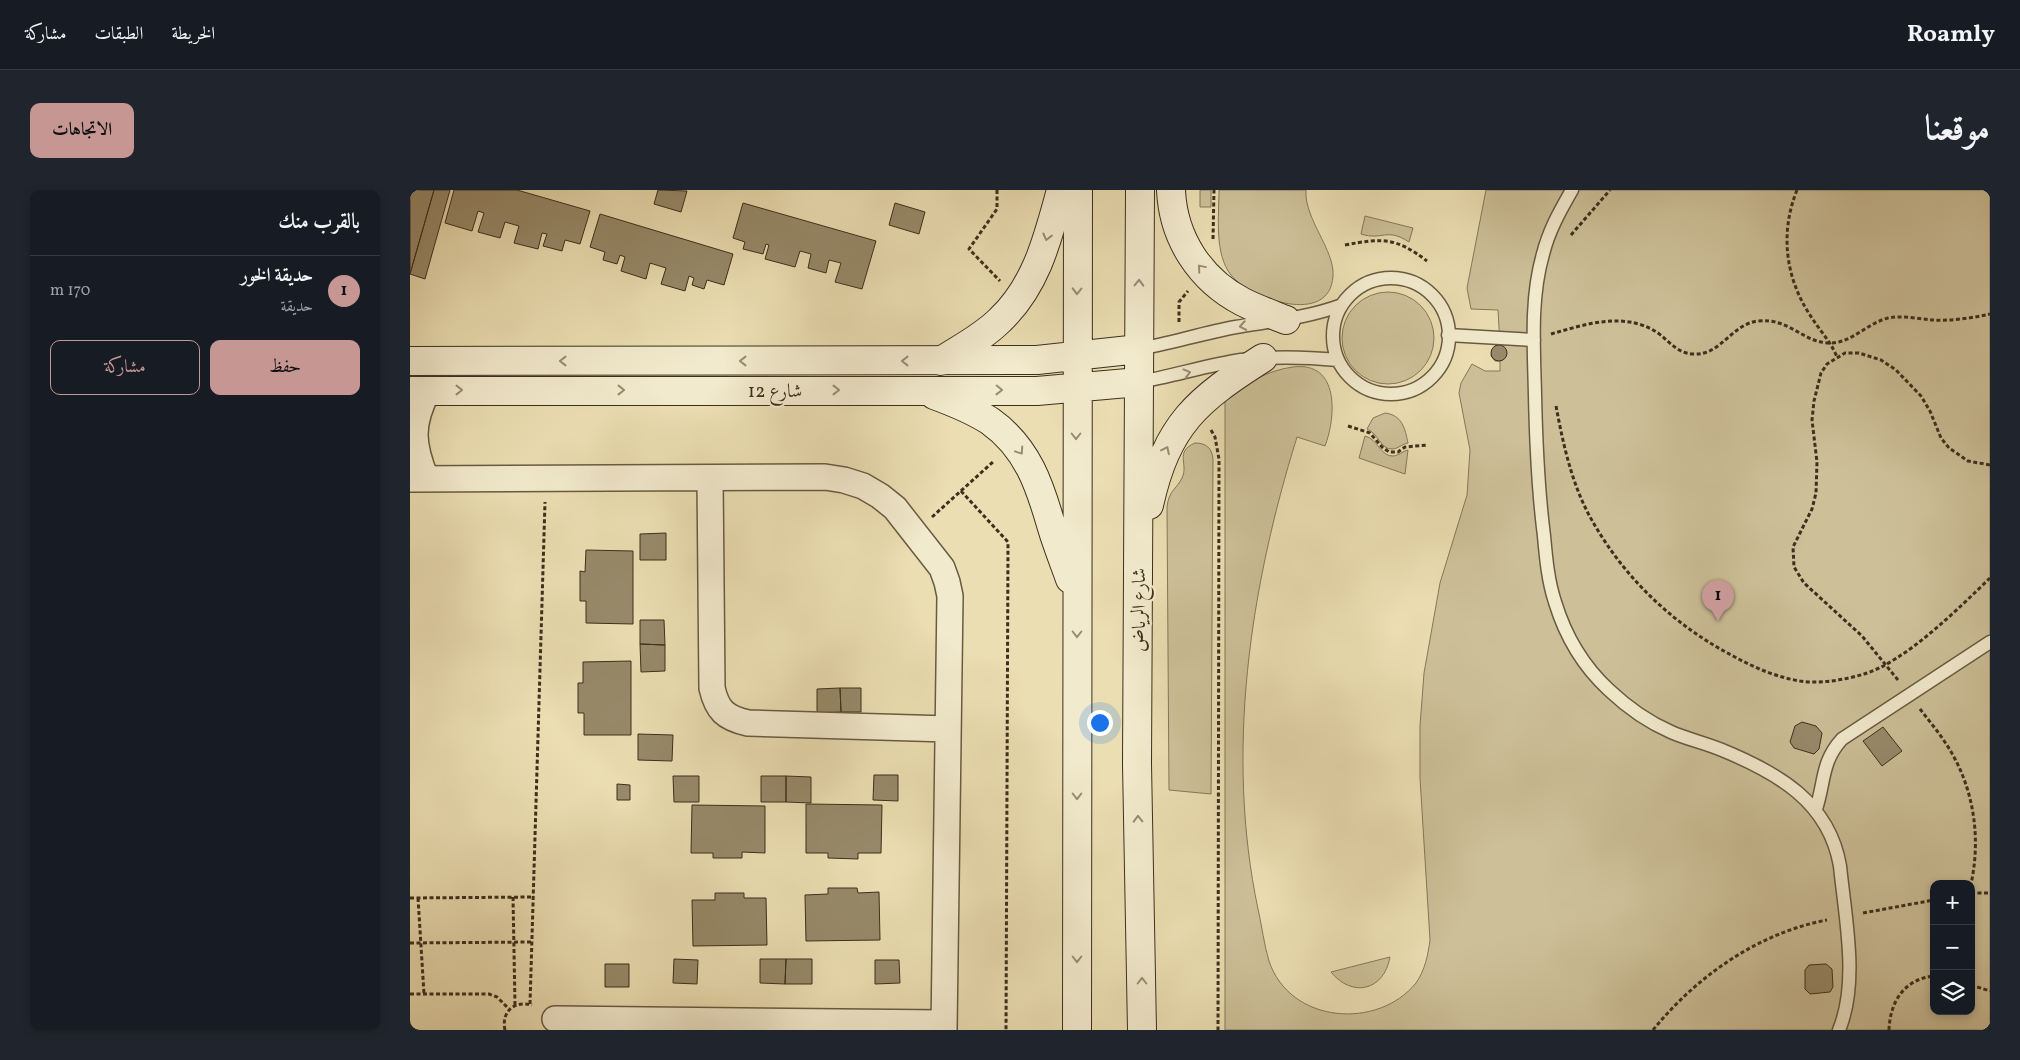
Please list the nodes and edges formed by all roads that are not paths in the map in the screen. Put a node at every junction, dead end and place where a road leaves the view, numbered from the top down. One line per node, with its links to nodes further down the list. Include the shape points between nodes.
1 (1061, 190): 16 (main road, one-way to 16, via 1043,252 1019,299 979,338)
2 (1078, 190): 8 (main road, one-way to 8)
3 (1140, 190): 10 (main road, شارع الرياض, one-way to 3)
4 (1170, 190): 7 (main road, one-way to 4, via 1243,302 1203,271 1182,239)
5 (1572, 190): 11 (lane, via 1554,222 1542,254)
6 (1342, 305): 7 (lane); 9 (lane, via 1361,286 1388,278 1402,280 1427,291 1435,300 1442,310); 14 (lane, via 1333,327 1333,344)
7 (1286, 320): 10 (lane, one-way to 10, via 1234,328 1179,342)
8 (1077, 323): 10 (main road, via 1094,333 1113,335 1132,330); 12 (main road)
9 (1448, 335): 11 (lane); 14 (lane, via 1445,356 1435,374 1407,392 1384,394 1362,387 1344,371)
10 (1139, 337): 12 (main road, شارع 12); 19 (main road, شارع الرياض)
11 (1534, 340): 27 (lane, via 1536,458 1546,553 1554,600 1575,648 1607,689 1634,711 1670,732 1720,750 1771,774 1806,798)
12 (1076, 356): 16 (main road, شارع 12, via 1037,360); 20 (main road)
13 (1263, 358): 14 (lane); 19 (lane, one-way to 13, via 1222,364); 23 (main road, one-way to 13, via 1160,464 1169,444 1194,408 1223,383)
14 (1338, 360)
15 (410, 361): 16 (main road, شارع 12, one-way to 15)
16 (941, 361)
17 (921, 390): 18 (main road, شارع 12, one-way to 17); 20 (main road, شارع 12, one-way to 20, via 1037,391); 24 (main road, one-way to 24, via 990,421 1015,443 1043,494 1052,530)
18 (419, 391): 22 (street, via 419,407 414,421)
19 (1140, 395): 20 (main road, شارع 12); 23 (main road, شارع الرياض)
20 (1078, 398): 24 (main road, one-way to 24)
21 (710, 478): 22 (street); 26 (street, via 825,477 844,480 863,486 895,508 942,568 947,582 950,596); 26 (street, via 712,688 715,701 723,712 734,720 748,723)
22 (418, 480)
23 (1138, 547): 32 (main road, شارع الرياض, one-way to 23, via 1137,764)
24 (1077, 598): 31 (main road, one-way to 31)
25 (1990, 642): 27 (lane, via 1851,732 1834,747 1824,767)
26 (948, 729): 30 (street)
27 (1816, 809): 33 (lane, via 1837,851 1844,917 1850,979)
28 (546, 1013): 29 (street)
29 (846, 1026): 30 (street)
30 (944, 1027)
31 (1076, 1030)
32 (1142, 1030)
33 (1839, 1030)

